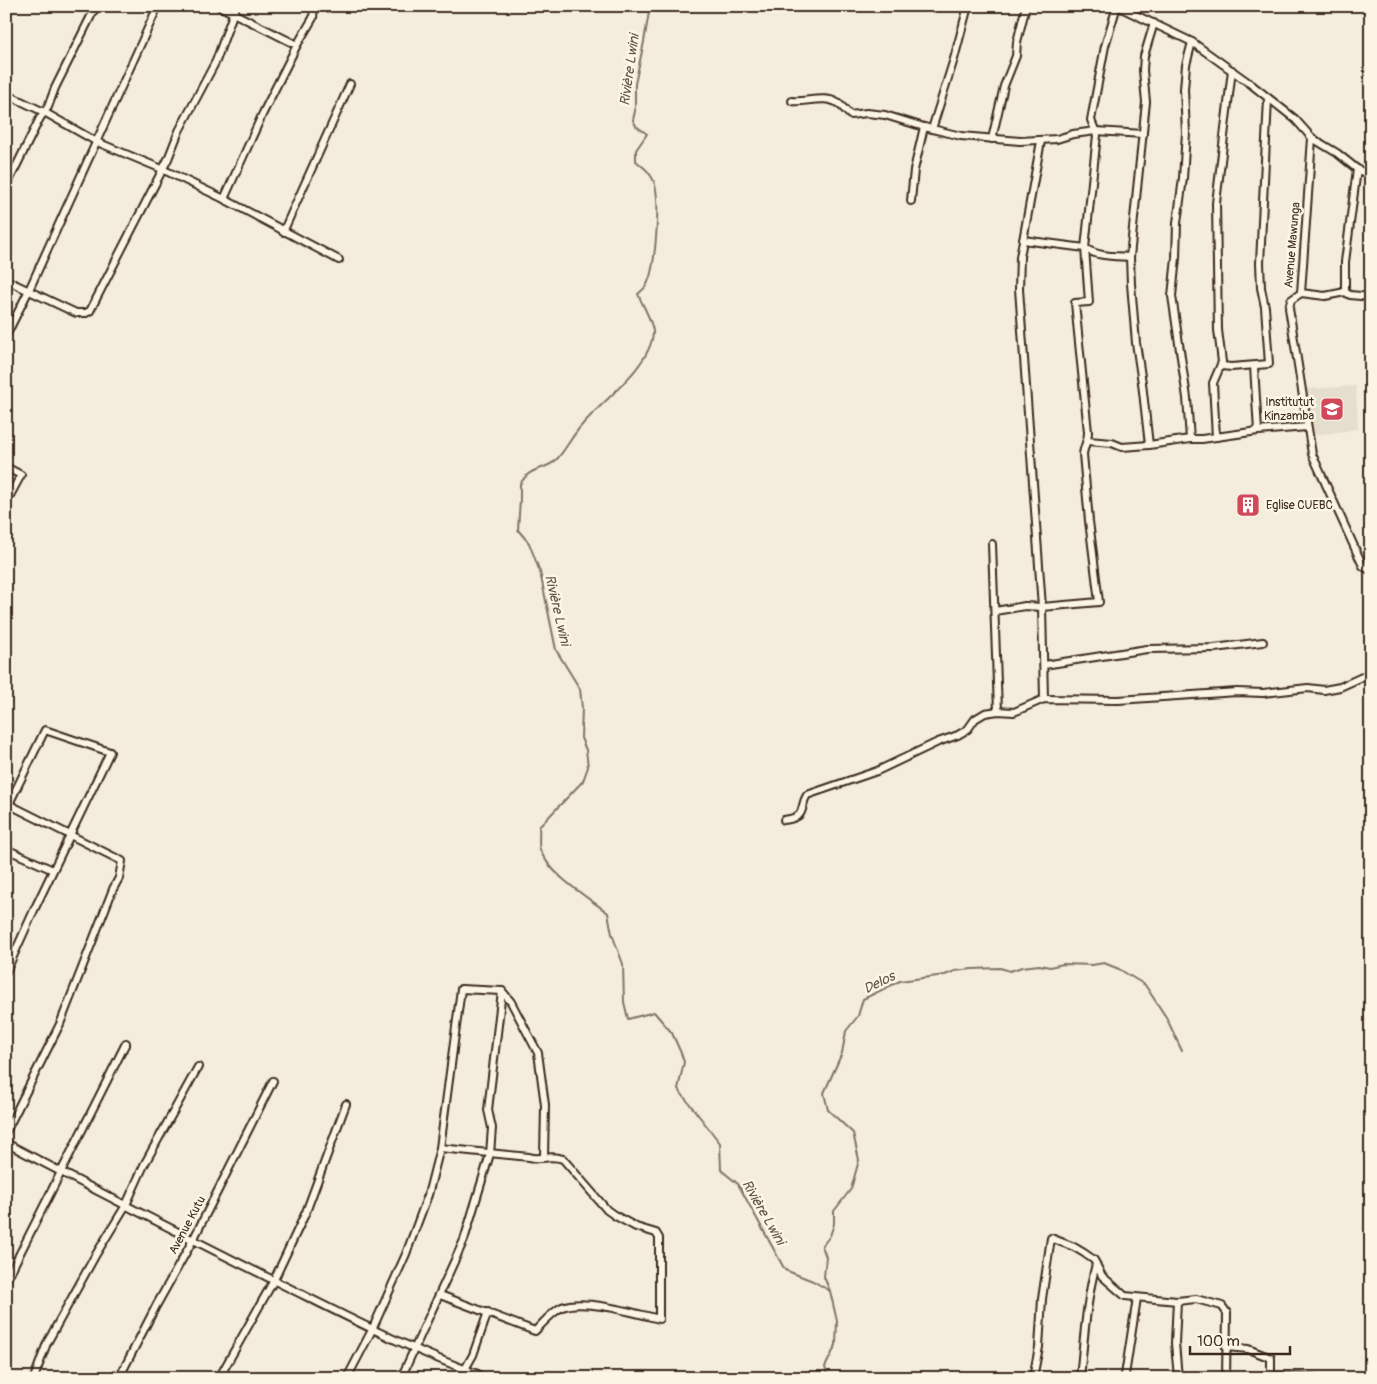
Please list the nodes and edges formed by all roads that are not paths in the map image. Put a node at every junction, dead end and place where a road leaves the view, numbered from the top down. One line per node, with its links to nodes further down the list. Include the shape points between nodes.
1 (96, 6): 17 (street)
2 (158, 6): 25 (street)
3 (219, 6): 8 (street)
4 (314, 6): 11 (street, via 313,18)
5 (968, 6): 19 (street)
6 (1026, 6): 23 (street, via 1016,56 1004,86)
7 (1117, 6): 9 (street); 20 (street, via 1105,46 1091,120)
8 (235, 10): 11 (street); 26 (street, via 216,61)
9 (1154, 23): 10 (street); 21 (street, via 1144,56 1146,102)
10 (1192, 42): 12 (street); 48 (street, via 1184,89 1183,178 1172,296)
11 (297, 45): 30 (street)
12 (1232, 70): 15 (street); 43 (street, via 1216,212 1218,330)
13 (350, 84): 32 (street)
14 (6, 94): 17 (street)
15 (1268, 98): 22 (street, via 1295,119); 44 (street, via 1260,263 1270,364)
16 (792, 101): 18 (street, via 828,99 838,103 850,115 867,112)
17 (44, 112): 25 (street); 29 (street)
18 (924, 127): 19 (street); 31 (street)
19 (932, 129): 23 (street)
20 (1096, 131): 21 (street); 24 (street); 34 (street)
21 (1143, 134): 35 (street)
22 (1312, 138): 27 (street); 40 (street, Avenue Mawunga)
23 (992, 139): 24 (street)
24 (1041, 141): 33 (street)
25 (97, 142): 26 (street); 38 (street)
26 (162, 169): 30 (street); 38 (street, via 90,311 76,313)
27 (1357, 169): 28 (street); 39 (street, via 1345,262)
28 (1371, 176)
29 (6, 187)
30 (224, 200): 32 (street)
31 (911, 201)
32 (283, 232): 36 (street)
33 (1023, 240): 34 (street); 55 (street, via 1019,289)
34 (1086, 248): 35 (street, via 1097,254); 49 (street, via 1089,302 1075,304 1075,310)
35 (1130, 257): 50 (street, via 1136,343)
36 (339, 260)
37 (6, 280): 38 (street)
38 (29, 290): 42 (street)
39 (1345, 292): 40 (street, via 1325,296); 41 (street)
40 (1301, 293): 45 (street, Avenue Mawunga, via 1291,300 1289,308)
41 (1371, 298)
42 (6, 336)
43 (1222, 366): 44 (street); 47 (street, via 1213,383)
44 (1254, 366): 46 (street)
45 (1307, 427): 46 (street); 54 (street, Avenue Mawunga, via 1312,454 1340,517 1363,566)
46 (1258, 431): 47 (street)
47 (1216, 437): 48 (street)
48 (1190, 439): 50 (street)
49 (1088, 441): 50 (street, via 1122,447); 55 (street, via 1083,454 1099,602)
50 (1149, 446)
51 (6, 467): 52 (street, via 21,475)
52 (6, 503)
53 (992, 544): 56 (street)
54 (1371, 571)
55 (1042, 608): 56 (street, via 1024,606); 58 (street)
56 (995, 611): 61 (street)
57 (1263, 642): 58 (street, via 1214,648 1147,649)
58 (1044, 664): 60 (street)
59 (1371, 673): 60 (street, via 1340,687 1324,690 1308,688 1118,700)
60 (1044, 700): 61 (street, via 1014,712)
61 (998, 711): 63 (street, via 975,719 958,735 877,771 808,794 800,815)
62 (7, 806): 64 (street); 64 (street, via 45,730 110,752)
63 (784, 820)
64 (70, 834): 66 (street); 73 (street, via 122,861 119,878 60,1024)
65 (6, 849): 66 (street)
66 (52, 870): 67 (street)
67 (6, 972)
68 (502, 991): 75 (street, via 461,989); 76 (street, via 488,1110 492,1128); 77 (street, via 538,1053 545,1105)
69 (126, 1043): 78 (street)
70 (198, 1067): 79 (street, via 144,1165)
71 (273, 1081): 80 (street, Avenue Kutu)
72 (346, 1104): 82 (street, via 306,1212)
73 (6, 1132)
74 (6, 1143): 78 (street)
75 (440, 1148): 76 (street); 88 (street, via 428,1196)
76 (490, 1154): 77 (street); 84 (street, via 464,1240)
77 (544, 1157): 87 (street, via 563,1159 607,1210 636,1227 656,1233 659,1238 659,1319 606,1307 572,1305 560,1308 535,1331)
78 (62, 1172): 79 (street); 83 (street)
79 (126, 1205): 80 (street); 94 (street, via 48,1343)
80 (193, 1240): 82 (street); 95 (street, Avenue Kutu)
81 (1096, 1264): 85 (street, via 1102,1276 1120,1293); 101 (street, via 1079,1250 1051,1238); 102 (street)
82 (274, 1280): 88 (street); 96 (street)
83 (6, 1281)
84 (440, 1295): 87 (street); 90 (street)
85 (1137, 1298): 86 (street); 92 (street)
86 (1177, 1301): 89 (street, via 1196,1299 1222,1306 1227,1313); 103 (street, via 1175,1343)
87 (488, 1312): 91 (street)
88 (372, 1330): 90 (street); 97 (street)
89 (1226, 1347): 93 (street, via 1268,1356 1272,1361); 104 (street)
90 (415, 1349): 91 (street); 98 (street)
91 (465, 1370): 99 (street); 100 (street)
92 (1125, 1375)
93 (1272, 1377): 105 (street)
94 (34, 1378)
95 (119, 1378)
96 (219, 1378)
97 (347, 1378)
98 (401, 1378)
99 (460, 1378)
100 (482, 1378)
101 (1033, 1378)
102 (1080, 1378)
103 (1178, 1378)
104 (1226, 1378)
105 (1315, 1378)

